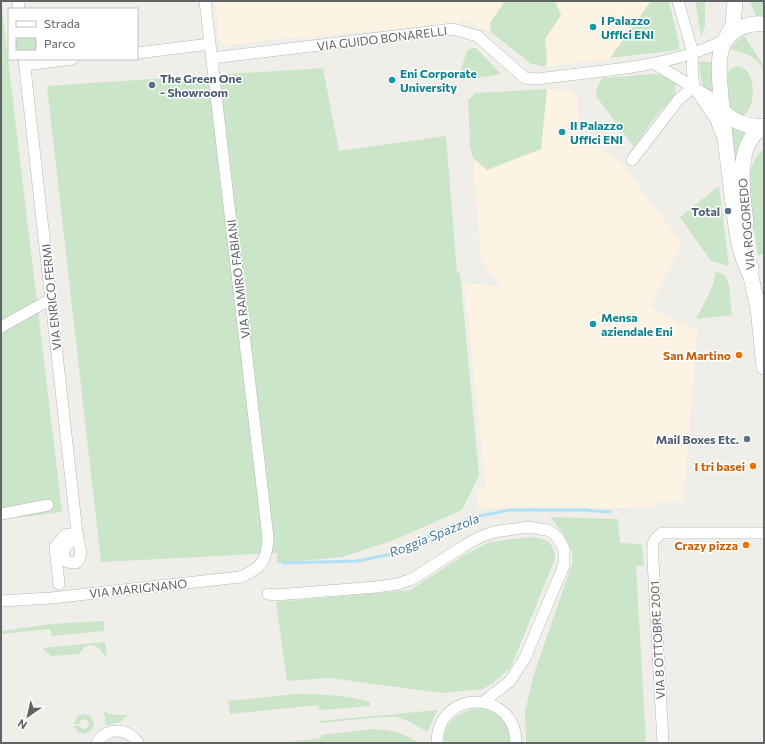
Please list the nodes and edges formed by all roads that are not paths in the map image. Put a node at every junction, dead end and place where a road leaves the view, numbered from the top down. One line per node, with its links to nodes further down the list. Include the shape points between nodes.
1 (205, 1): 6 (street, VIA RAMIRO FABIANI)
2 (678, 1): 8 (street)
3 (735, 1): 5 (street, via 733,25)
4 (764, 24): 5 (street, via 744,26)
5 (726, 40): 8 (street, VIA GUIDO BONARELLI); 14 (street, VIA ROGOREDO, via 720,54 719,66)
6 (210, 44): 7 (street); 9 (street, VIA RAMIRO FABIANI)
7 (138, 52)
8 (692, 53): 12 (street, VIA GUIDO BONARELLI); 13 (street)
9 (212, 58): 12 (street, VIA GUIDO BONARELLI, via 453,29 477,36 526,78 537,79); 25 (street, VIA RAMIRO FABIANI, via 267,530)
10 (56, 60): 11 (street)
11 (25, 62): 19 (street, VIA ENRICO FERMI)
12 (655, 64): 13 (street)
13 (694, 87): 14 (street, via 711,98); 16 (street, via 716,120); 17 (street, via 679,99)
14 (722, 110): 15 (street, via 738,121 752,126); 16 (street, VIA ROGOREDO)
15 (764, 126): 18 (street, VIA ROGOREDO, via 749,144 741,175)
16 (726, 146): 18 (street, VIA ROGOREDO, via 739,243)
17 (632, 160)
18 (751, 277): 21 (street, via 758,308)
19 (51, 299): 20 (street); 26 (street, VIA ENRICO FERMI, via 77,534 65,535 55,547)
20 (1, 327)
21 (764, 367)
22 (48, 505): 23 (street)
23 (1, 514)
24 (764, 533): 34 (street, VIA 8 OTTOBRE 2001, via 662,533 655,537 653,559)
25 (266, 556): 28 (street, VIA MARIGNANO, via 260,566 240,577 51,598)
26 (59, 584)
27 (268, 594): 29 (street, via 398,584 412,579 464,546 494,532 528,527 541,528 553,533 564,549 564,561 525,658 510,680)
28 (1, 601)
29 (483, 702): 32 (street, via 463,704 448,713 439,729); 33 (street, via 498,708 508,717 514,728)
30 (97, 742): 31 (street, via 107,733 118,730 130,734)
31 (138, 743)
32 (437, 743)
33 (516, 743)
34 (663, 743)

